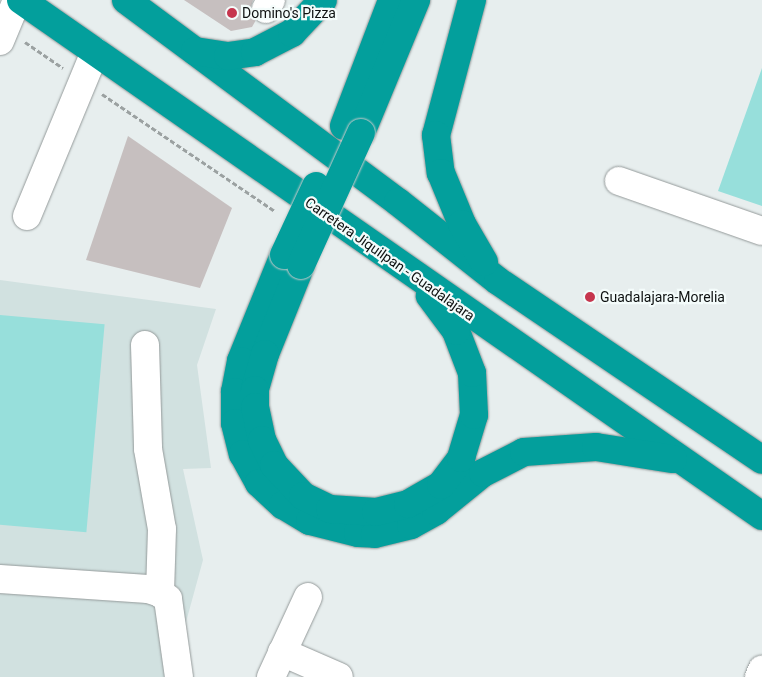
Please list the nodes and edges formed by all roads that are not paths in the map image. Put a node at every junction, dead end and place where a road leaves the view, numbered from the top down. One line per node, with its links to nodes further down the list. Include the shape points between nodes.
1 (17, 0): 8 (street)
2 (21, 0): 10 (highway, Carretera Jiquilpan - Guadalajara)
3 (126, 0): 9 (highway)
4 (323, 0): 9 (highway, via 292,33 256,52 228,56)
5 (392, 0): 11 (highway)
6 (416, 0): 11 (highway)
7 (472, 0): 17 (highway, via 436,135 438,158 462,224)
8 (1, 37)
9 (190, 50): 17 (highway, via 398,202)
10 (95, 52): 13 (street); 16 (highway, Carretera Jiquilpan - Guadalajara)
11 (352, 129): 15 (highway, bridge)
12 (619, 181): 14 (street)
13 (27, 216)
14 (762, 231)
15 (293, 260): 16 (highway, via 255,390 257,424 267,453 292,487 315,503 344,512 392,509 426,496 452,472 472,429 474,394 468,359 456,331); 19 (highway, via 241,361 235,392 235,423 243,454 259,482 283,505 310,521 358,534 374,534 411,525 436,512 483,473 524,452 601,447)
16 (416, 277): 19 (highway, Carretera Jiquilpan - Guadalajara)
17 (498, 281): 20 (highway)
18 (144, 345): 23 (street, via 148,449 162,528)
19 (678, 459): 21 (highway, Carretera Jiquilpan - Guadalajara)
20 (762, 460)
21 (762, 516)
22 (0, 579): 23 (street, via 148,588)
23 (160, 593): 27 (street, via 168,599)
24 (308, 597): 25 (street)
25 (282, 652): 28 (street); 29 (street)
26 (762, 670): 30 (street)
27 (180, 677)
28 (271, 677)
29 (339, 677)
30 (759, 677)

